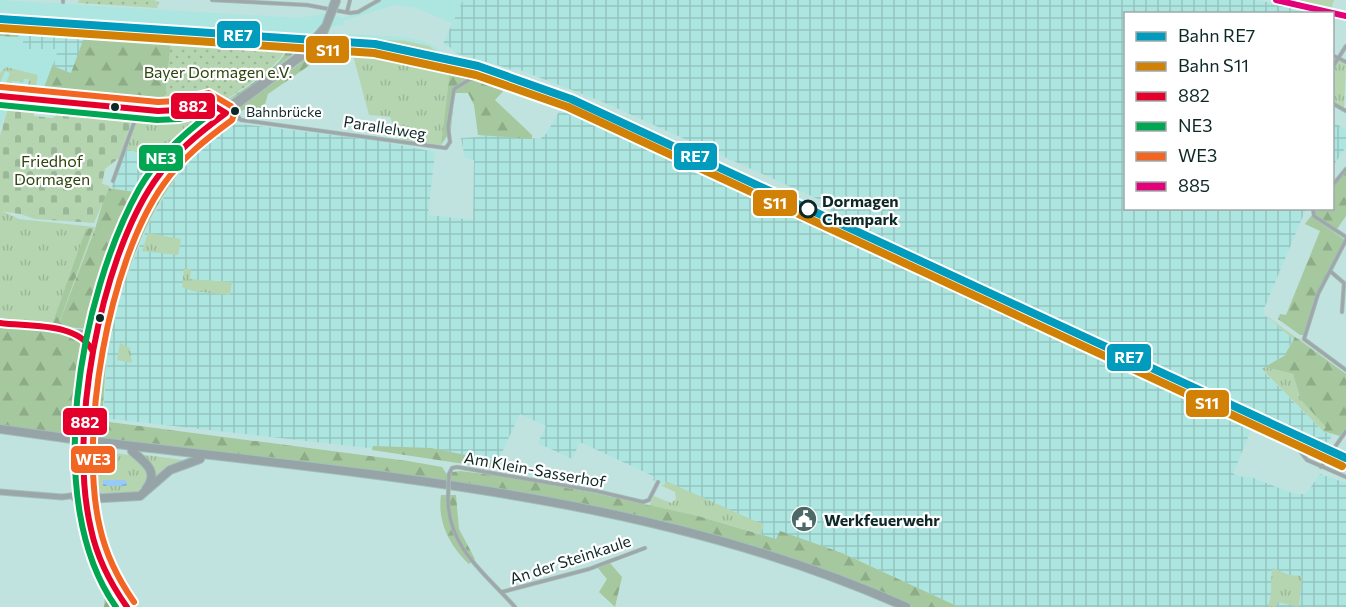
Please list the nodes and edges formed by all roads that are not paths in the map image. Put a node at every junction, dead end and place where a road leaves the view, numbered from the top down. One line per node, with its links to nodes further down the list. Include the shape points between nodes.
1 (212, 0): 6 (street)
2 (336, 0): 10 (main road, bridge, via 325,25)
3 (350, 0): 7 (street)
4 (379, 0): 7 (street, via 358,12)
5 (1276, 0): 8 (main road)
6 (301, 2): 7 (street)
7 (347, 12)
8 (1328, 12)
9 (1346, 46): 12 (street)
10 (303, 53): 17 (main road); 19 (main road)
11 (1334, 57): 12 (street)
12 (1338, 58): 13 (street); 14 (street)
13 (1346, 62)
14 (1334, 65)
15 (0, 96): 18 (street)
16 (210, 102): 18 (street, via 171,111); 19 (street, Parallelweg); 20 (street, via 214,111)
17 (237, 105): 19 (main road); 21 (street, via 234,112)
18 (139, 110): 23 (street)
19 (224, 111): 20 (main road); 21 (street, Parallelweg); 32 (main road, via 184,146 147,193 121,253)
20 (210, 119): 29 (main road, via 170,156 145,191 117,252)
21 (241, 120): 43 (street, Parallelweg, via 446,148 450,142 452,93 481,74 501,80 557,101 1289,437 1307,460)
22 (1346, 169): 24 (street)
23 (112, 181)
24 (1334, 184)
25 (1312, 210): 26 (street)
26 (1346, 238): 27 (street)
27 (1330, 271): 28 (street, via 1344,283); 34 (street, via 1304,339)
28 (1342, 312)
29 (99, 321): 31 (main road); 32 (main road)
30 (0, 323): 31 (main road)
31 (84, 334): 32 (main road); 33 (main road)
32 (96, 337): 33 (main road); 35 (main road)
33 (92, 350): 35 (main road)
34 (1346, 370)
35 (88, 394): 45 (main road)
36 (0, 429): 39 (highway)
37 (1346, 431): 43 (street)
38 (0, 434): 39 (highway)
39 (18, 434): 40 (highway)
40 (92, 444): 41 (highway); 57 (highway, via 464,489 607,514 748,550)
41 (132, 451): 42 (highway); 50 (highway, via 150,467 147,488 132,495)
42 (200, 459): 50 (highway, via 170,470 140,496); 56 (highway, via 464,494 633,524 748,555)
43 (1321, 467): 44 (street, Parallelweg)
44 (1346, 477)
45 (85, 482): 48 (main road); 49 (main road); 50 (highway)
46 (658, 482): 53 (street, Am Klein-Sasserhof, bridge, via 644,502 452,468 448,500 459,545)
47 (0, 492): 49 (main road)
48 (86, 496): 49 (main road); 50 (highway); 51 (main road)
49 (72, 497): 51 (main road)
50 (96, 497): 51 (highway)
51 (87, 511): 54 (main road, via 104,567)
52 (645, 548): 53 (street, An der Steinkaule, via 589,569)
53 (502, 592): 55 (street, Am Klein-Sasserhof)
54 (127, 607)
55 (515, 607)
56 (894, 607)
57 (906, 607)

